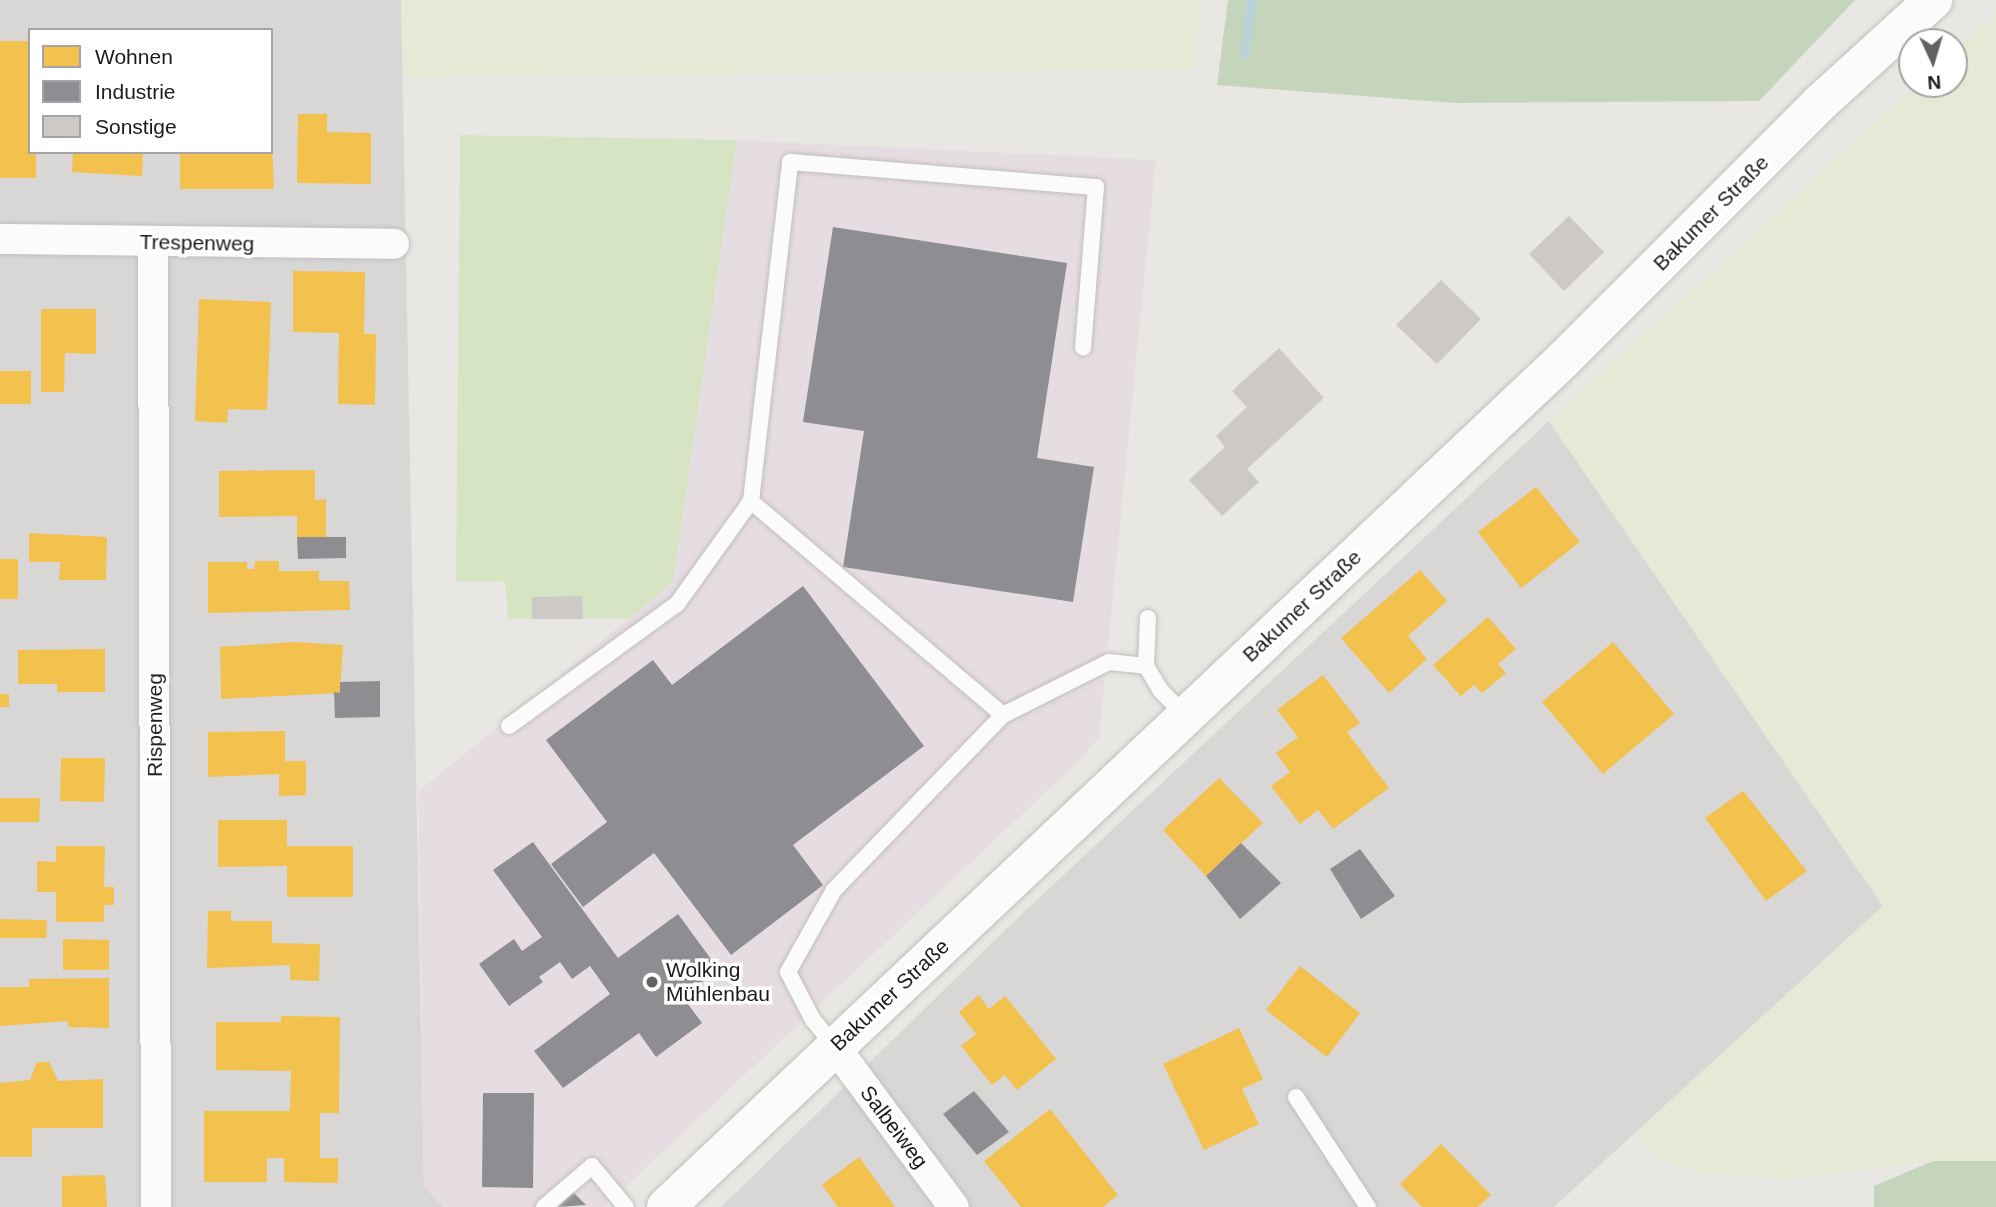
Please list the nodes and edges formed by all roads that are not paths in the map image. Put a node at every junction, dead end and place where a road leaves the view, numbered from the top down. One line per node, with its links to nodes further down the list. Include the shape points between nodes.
1 (1933, 0): 10 (street, Bakumer Straße, via 1820,103 1564,359)
2 (0, 239): 3 (street, Trespenweg)
3 (153, 243): 4 (street, Trespenweg); 14 (street, Rispenweg)
4 (394, 244)
5 (1083, 347): 6 (lane, via 1096,187 790,162)
6 (751, 501): 9 (lane); 11 (lane, via 677,604)
7 (1148, 618): 8 (lane)
8 (1146, 666): 9 (lane, via 1109,662); 10 (lane, via 1161,691)
9 (1003, 715): 12 (lane, via 834,890 788,972 813,1020)
10 (1186, 716): 12 (street, Bakumer Straße)
11 (509, 726)
12 (835, 1047): 17 (street, Bakumer Straße); 18 (street, Salbeiweg)
13 (1296, 1097): 19 (lane)
14 (156, 1207)
15 (544, 1207): 16 (lane, via 592,1166)
16 (626, 1207)
17 (666, 1207)
18 (954, 1207)
19 (1368, 1207)

